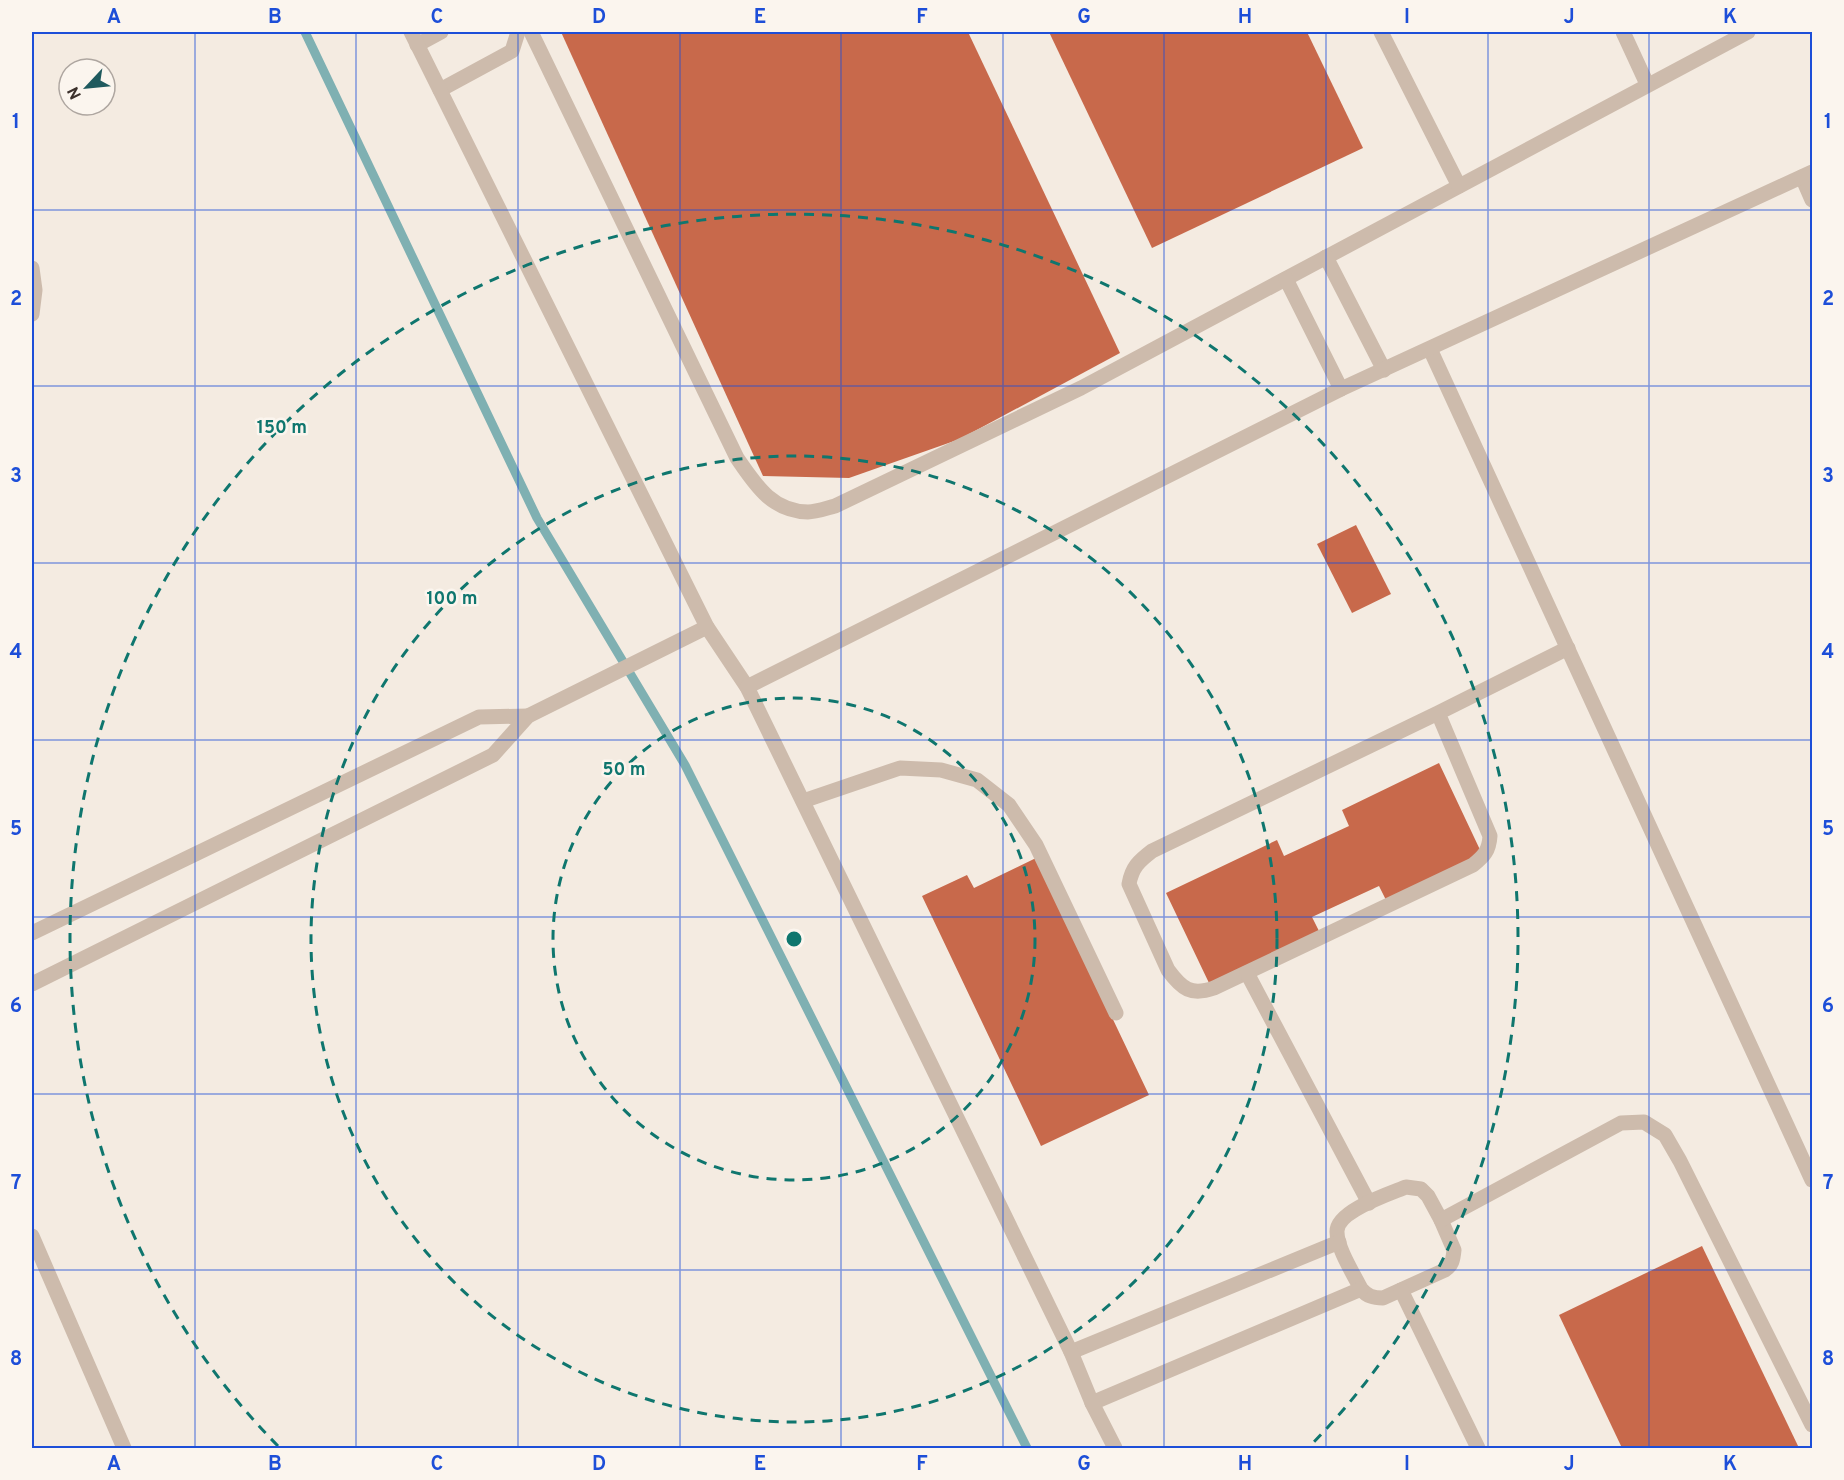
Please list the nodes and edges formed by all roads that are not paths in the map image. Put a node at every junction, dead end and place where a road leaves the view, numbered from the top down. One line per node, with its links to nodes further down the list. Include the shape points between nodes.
1 (441, 32): 7 (street)
2 (518, 32): 9 (street, via 512,51)
3 (531, 32): 15 (street, via 737,458 758,488 781,507 808,512 835,506 1081,388)
4 (1381, 32): 11 (street)
5 (1623, 32): 8 (street)
6 (1748, 32): 8 (street)
7 (414, 38): 9 (street)
8 (1647, 84): 11 (street)
9 (440, 90): 20 (street)
10 (1807, 175): 12 (street); 17 (street)
11 (1459, 186): 13 (street)
12 (1812, 200)
13 (1326, 257): 15 (street); 18 (street)
14 (32, 268): 16 (street)
15 (1286, 279): 19 (street)
16 (32, 314)
17 (1430, 349): 18 (street); 21 (street)
18 (1384, 370): 19 (street)
19 (1341, 389): 22 (street)
20 (708, 627): 22 (street); 24 (street)
21 (1568, 648): 23 (street); 30 (street)
22 (747, 687): 25 (street)
23 (1438, 713): 27 (street, via 1490,837 1485,856); 27 (street, via 1152,851 1137,862 1129,884 1176,982 1200,993)
24 (528, 716): 26 (street, via 479,717); 28 (street, via 493,755)
25 (803, 801): 29 (street, via 900,768 941,770 977,780 1009,806 1036,845); 37 (street)
26 (32, 933)
27 (1247, 973): 31 (street)
28 (32, 984)
29 (1116, 1013)
30 (1812, 1180)
31 (1369, 1203): 32 (street, via 1414,1187 1428,1196); 34 (street, via 1338,1223)
32 (1441, 1220): 36 (street, via 1454,1251 1451,1266); 39 (street, via 1621,1123 1644,1122 1665,1135 1680,1161)
33 (32, 1236): 40 (street)
34 (1339, 1242): 35 (street); 37 (street)
35 (1360, 1289): 36 (street, via 1374,1298); 38 (street)
36 (1401, 1290): 42 (street)
37 (1071, 1352): 38 (street)
38 (1092, 1403): 41 (street)
39 (1812, 1425)
40 (124, 1449)
41 (1115, 1449)
42 (1478, 1449)

